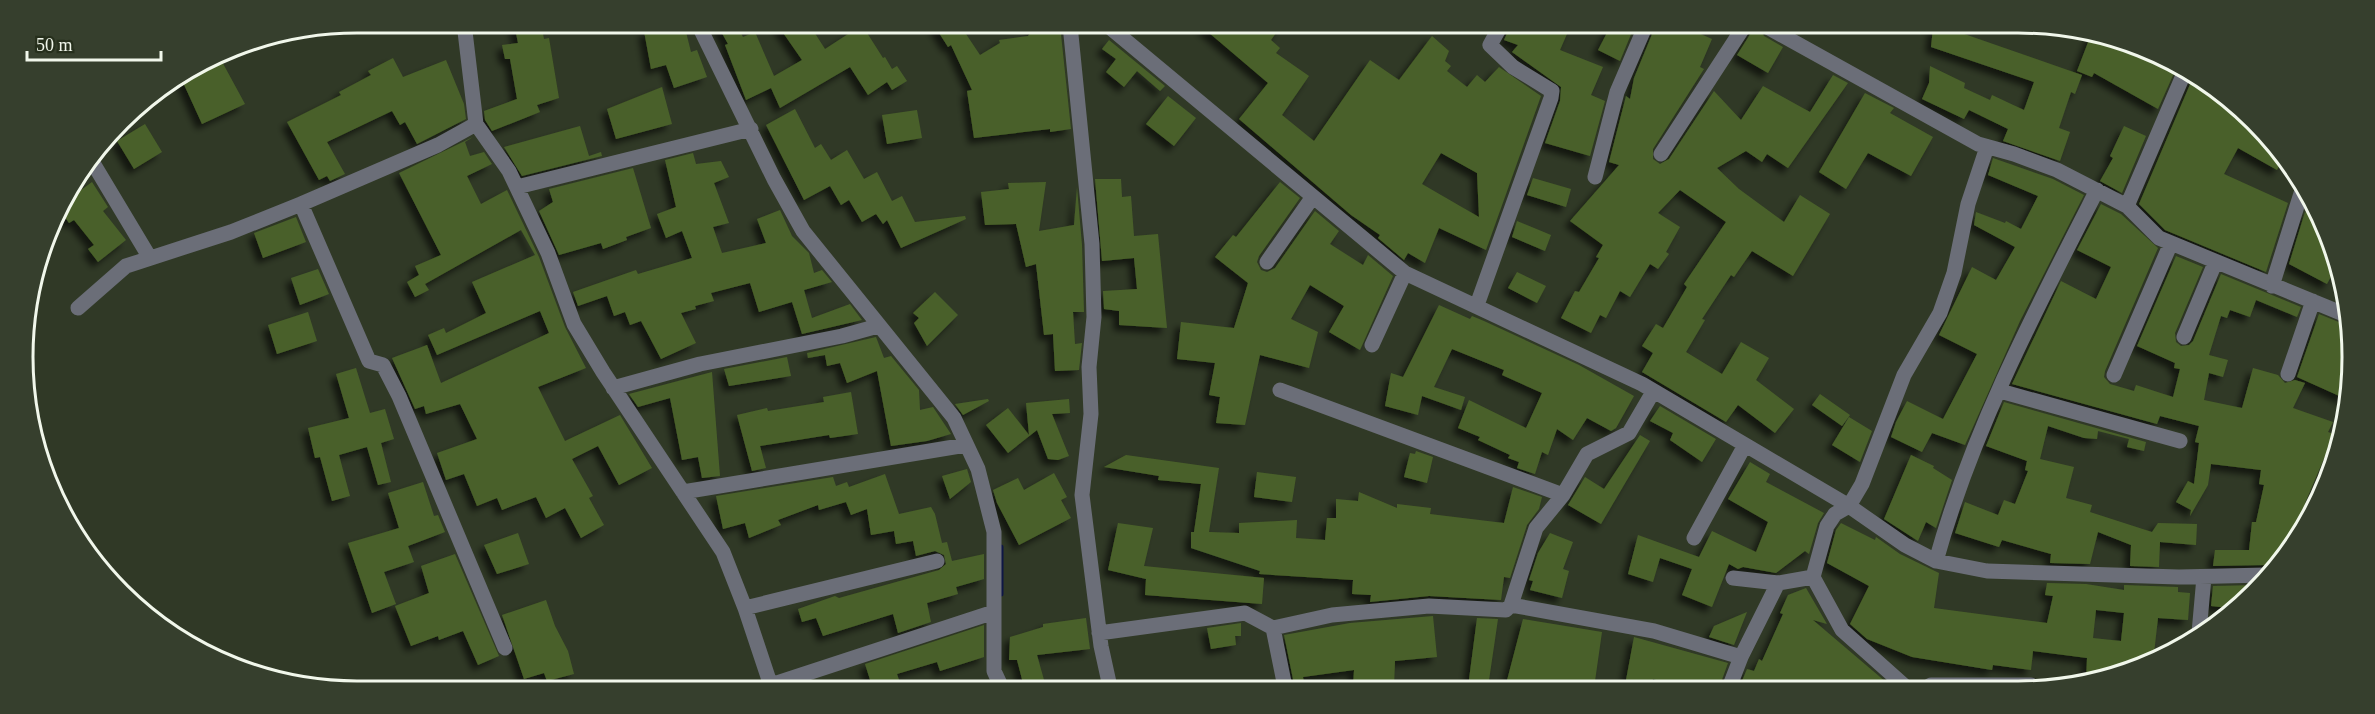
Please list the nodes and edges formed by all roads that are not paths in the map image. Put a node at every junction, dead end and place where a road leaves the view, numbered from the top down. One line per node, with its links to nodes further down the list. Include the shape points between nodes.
1 (465, 33): 10 (street)
2 (703, 33): 11 (street)
3 (1071, 33): 60 (street, via 1092,244 1094,317 1082,495)
4 (1116, 33): 19 (street)
5 (1497, 33): 29 (street, via 1490,45 1513,66 1552,91)
6 (1642, 33): 15 (street, via 1617,92)
7 (1740, 33): 13 (street)
8 (1778, 33): 12 (street)
9 (2183, 78): 21 (street)
10 (476, 124): 16 (street); 20 (street, via 427,150)
11 (752, 129): 16 (street); 32 (street, via 803,231)
12 (1987, 147): 17 (street, via 2057,170); 46 (street, via 1940,313 1904,375 1862,484)
13 (1661, 154)
14 (95, 167): 23 (street)
15 (1595, 177)
16 (517, 187): 37 (street, via 548,253 574,324)
17 (2097, 190): 21 (street); 39 (street, via 2044,292)
18 (2300, 197): 27 (street)
19 (1312, 198): 24 (street); 26 (street)
20 (301, 204): 23 (street); 61 (street, via 369,362 383,365 399,396)
21 (2127, 206): 22 (street, via 2160,238)
22 (2171, 243): 25 (street); 36 (street)
23 (150, 258): 30 (street, via 126,266)
24 (1267, 262)
25 (2215, 263): 27 (street); 33 (street)
26 (1405, 273): 29 (street); 34 (street)
27 (2272, 286): 28 (street)
28 (2313, 301): 31 (street); 35 (street)
29 (1477, 305): 40 (street)
30 (78, 308)
31 (2339, 312)
32 (878, 327): 37 (street, via 700,364); 42 (street, via 954,418)
33 (2184, 337)
34 (1372, 345)
35 (2288, 374)
36 (2114, 375)
37 (613, 388): 44 (street)
38 (1280, 390): 45 (street)
39 (2000, 391): 41 (street); 49 (street, via 1947,520)
40 (1653, 392): 43 (street); 45 (street, via 1629,433 1587,454)
41 (2180, 441)
42 (966, 445): 44 (street); 57 (street, via 978,469 994,532)
43 (1745, 445): 46 (street); 47 (street)
44 (683, 492): 56 (street, via 723,552)
45 (1563, 495): 55 (street, via 1536,528)
46 (1849, 506): 49 (street, via 1905,545); 53 (street, via 1835,514 1827,526)
47 (1694, 537)
48 (937, 561): 56 (street)
49 (1936, 561): 51 (street, via 1987,571)
50 (2258, 575): 51 (street)
51 (2204, 577): 58 (street)
52 (1733, 578): 54 (street)
53 (1813, 578): 54 (street); 69 (street, via 1842,630)
54 (1778, 583): 62 (street)
55 (1511, 605): 59 (street, via 1506,610 1429,606 1332,615); 62 (street, via 1654,631)
56 (745, 608): 63 (street)
57 (994, 612): 64 (street); 65 (street, via 994,671)
58 (2200, 625)
59 (1273, 628): 60 (street, via 1245,613); 67 (street)
60 (1099, 633): 66 (street)
61 (506, 648)
62 (1741, 657): 68 (street)
63 (769, 681)
64 (786, 681)
65 (999, 681)
66 (1109, 681)
67 (1284, 681)
68 (1732, 681)
69 (1899, 681)

